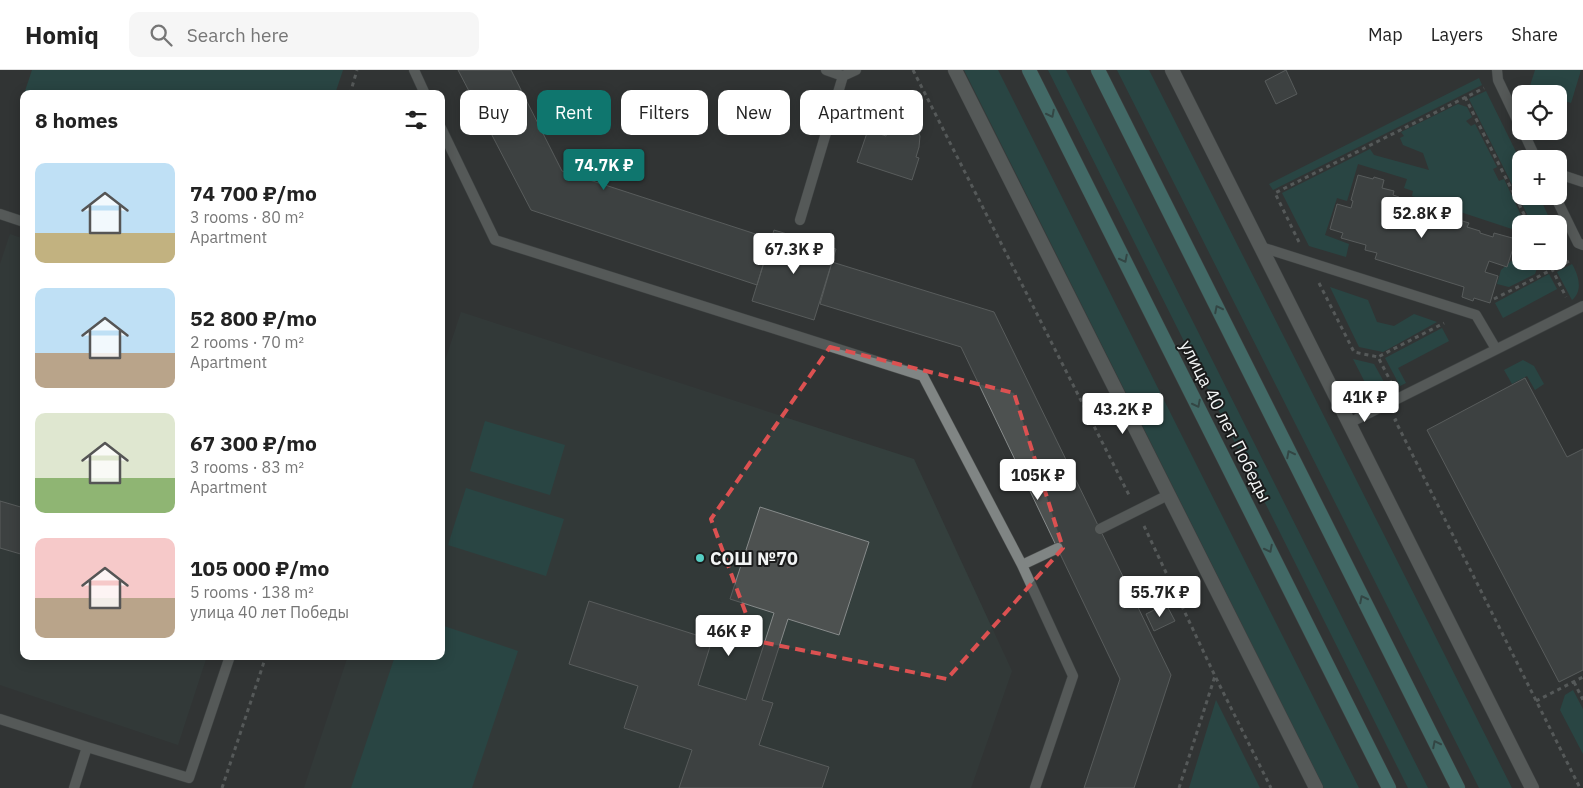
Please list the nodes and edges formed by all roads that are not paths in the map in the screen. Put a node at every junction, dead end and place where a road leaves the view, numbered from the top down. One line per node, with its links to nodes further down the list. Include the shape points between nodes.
1 (414, 70): 10 (lane)
2 (826, 70): 9 (lane)
3 (856, 70): 9 (lane)
4 (955, 70): 25 (street)
5 (1029, 70): 35 (main road, улица 40 лет Победы, one-way to 35)
6 (1098, 70): 36 (main road, one-way to 6)
7 (1172, 70): 20 (street)
8 (1497, 70): 11 (lane, via 1498,80)
9 (843, 76): 17 (lane)
10 (423, 90)
11 (1512, 109)
12 (445, 136): 28 (lane, via 495,240 923,376)
13 (1567, 177): 14 (lane)
14 (1583, 182)
15 (1560, 205): 19 (lane)
16 (0, 214): 18 (lane)
17 (800, 220)
18 (20, 221)
19 (1580, 244): 21 (lane)
20 (1261, 247): 23 (lane, via 1476,315); 24 (street)
21 (1583, 254)
22 (1583, 306): 23 (lane)
23 (1496, 349): 24 (lane)
24 (1349, 423): 37 (street)
25 (1168, 495): 26 (lane); 34 (street)
26 (1100, 529)
27 (1058, 548): 28 (lane)
28 (1022, 565): 33 (lane, via 1074,676)
29 (229, 660): 31 (lane, via 189,778)
30 (0, 719): 31 (lane)
31 (87, 747): 32 (lane)
32 (74, 788)
33 (1035, 788)
34 (1316, 788)
35 (1389, 788)
36 (1458, 788)
37 (1532, 788)

